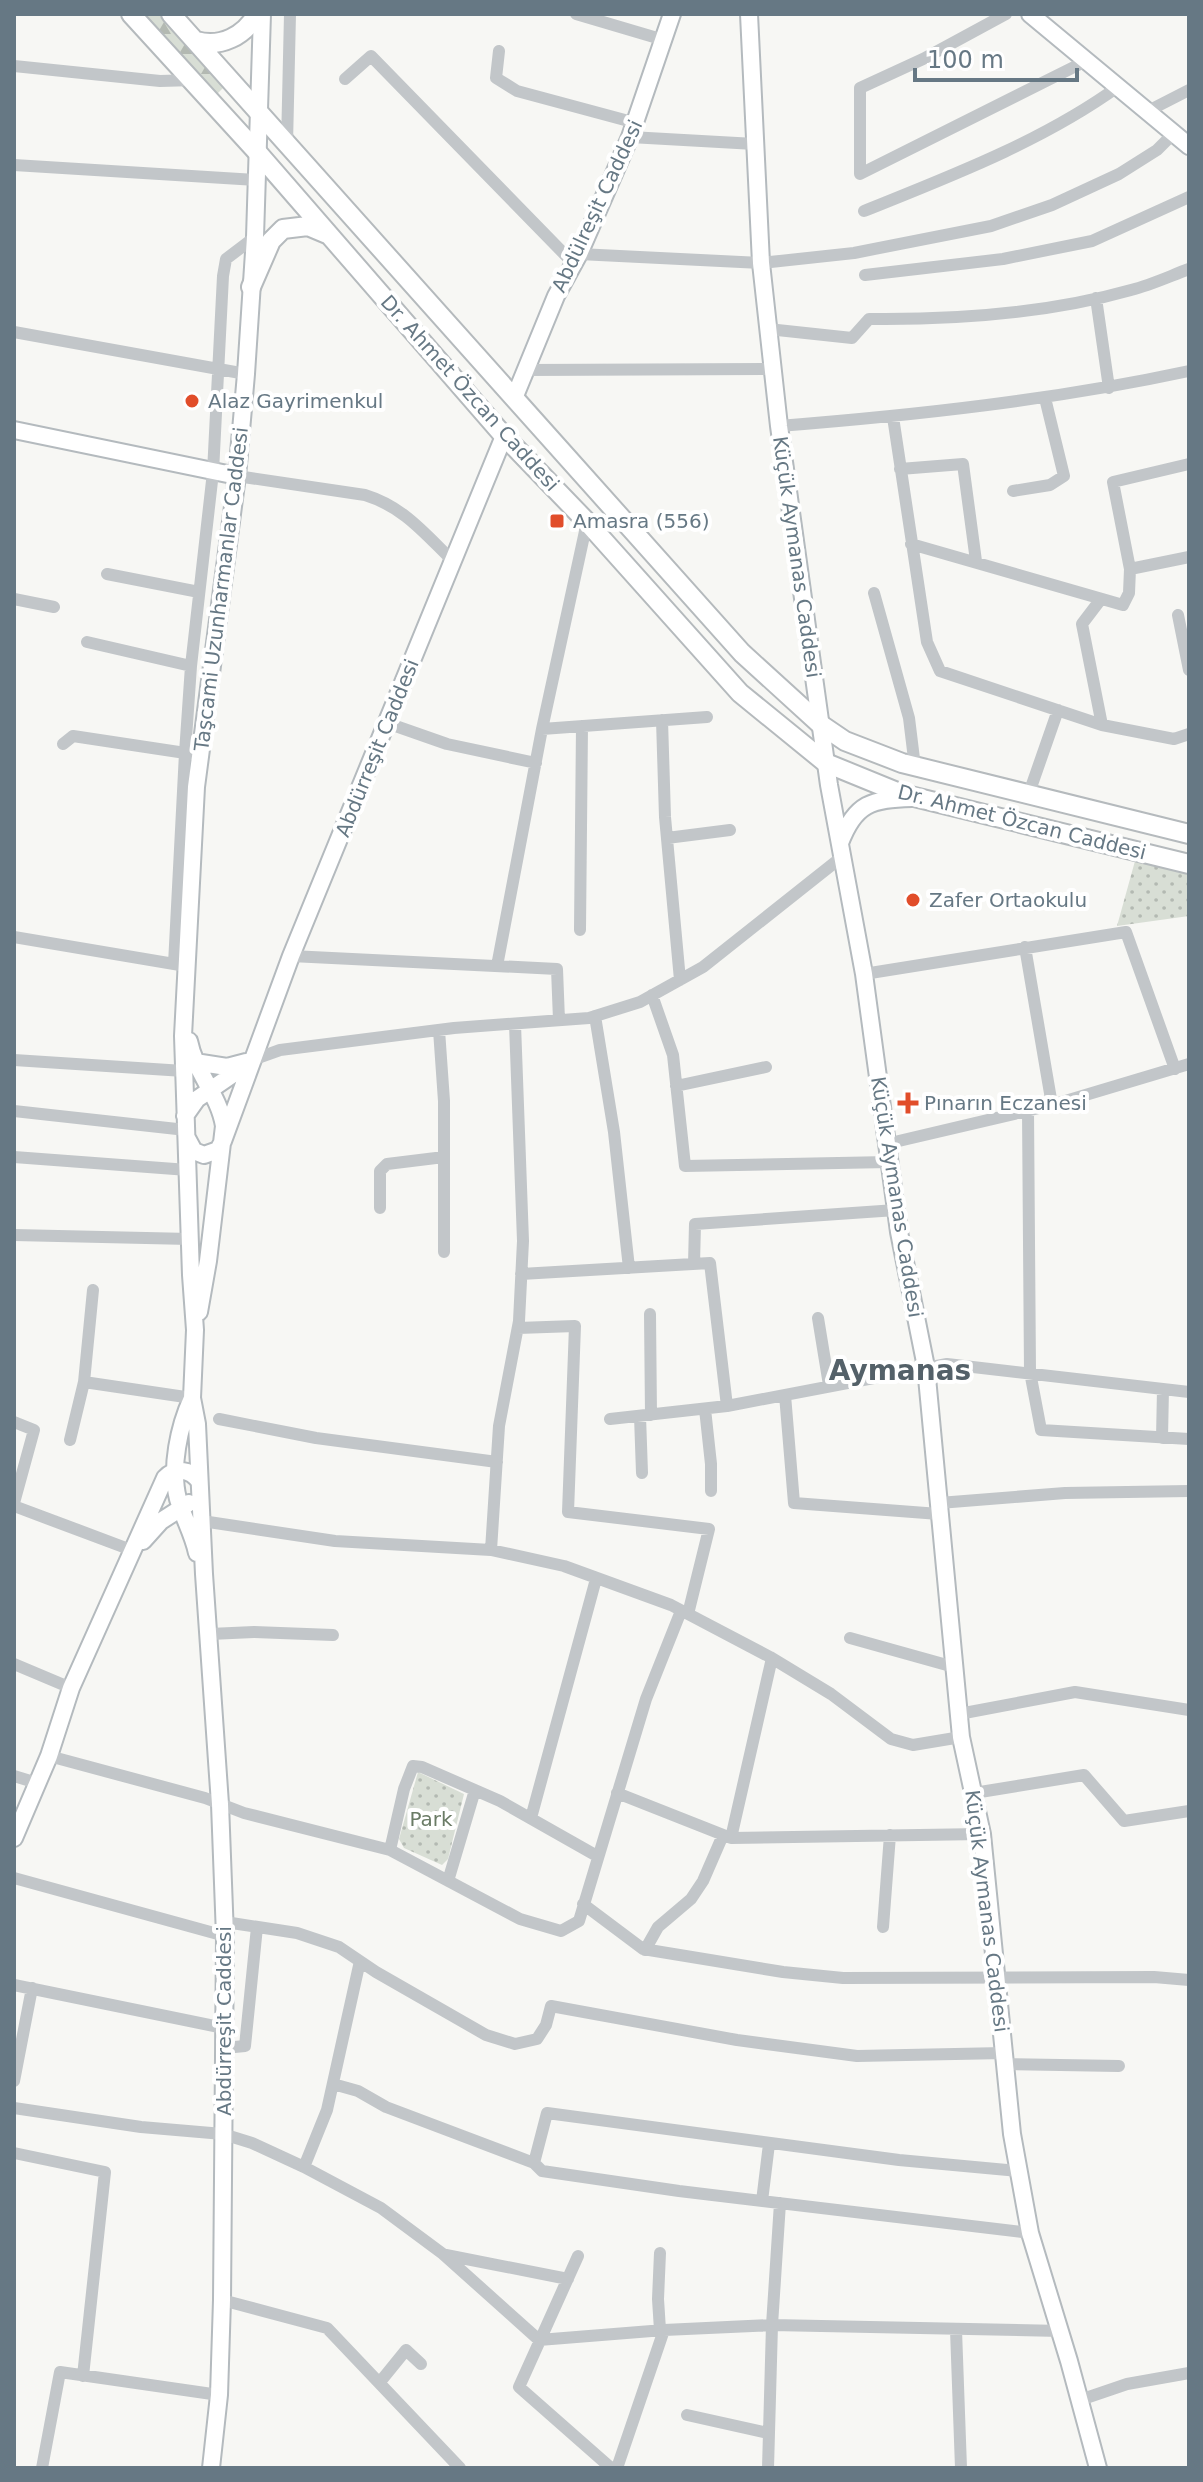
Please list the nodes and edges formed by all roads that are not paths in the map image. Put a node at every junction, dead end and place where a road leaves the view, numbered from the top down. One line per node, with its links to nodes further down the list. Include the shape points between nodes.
1 (131, 14): 16 (main road, Dr. Ahmet Özcan Caddesi)
2 (171, 14): 11 (main road, Dr. Ahmet Özcan Caddesi)
3 (259, 14): 11 (main road, via 228,40); 19 (street, Taşcami Uzunharmanlar Caddesi)
4 (290, 14): 23 (street)
5 (576, 14): 10 (street)
6 (672, 14): 10 (street, Abdülreşit Caddesi)
7 (749, 14): 24 (street, Küçük Aymanas Caddesi)
8 (1006, 14): 13 (street, via 860,88 860,174)
9 (1030, 14): 13 (street)
10 (664, 40): 21 (street, Abdülreşit Caddesi)
11 (196, 41): 19 (main road, Dr. Ahmet Özcan Caddesi)
12 (499, 51): 21 (street, via 496,78 517,91)
13 (1088, 60): 17 (street)
14 (14, 66): 16 (street)
15 (345, 79): 33 (street, via 371,56)
16 (194, 80): 26 (main road, Dr. Ahmet Özcan Caddesi)
17 (1119, 86): 20 (street); 30 (street, via 1014,146)
18 (1189, 90): 20 (street)
19 (260, 110): 23 (main road, Dr. Ahmet Özcan Caddesi); 26 (street, Taşcami Uzunharmanlar Caddesi)
20 (1148, 111): 22 (street)
21 (633, 130): 24 (street); 33 (street, Abdülreşit Caddesi)
22 (1174, 133): 25 (street); 34 (street, via 1119,174 991,226 854,253)
23 (287, 144): 47 (main road, Dr. Ahmet Özcan Caddesi)
24 (755, 144): 34 (street, Küçük Aymanas Caddesi)
25 (1189, 146)
26 (258, 153): 28 (street, Taşcami Uzunharmanlar Caddesi); 31 (main road, Dr. Ahmet Özcan Caddesi)
27 (14, 165): 28 (street)
28 (257, 180): 32 (street, Taşcami Uzunharmanlar Caddesi)
29 (1189, 197): 36 (street, via 1092,241 1003,259)
30 (864, 211)
31 (332, 236): 37 (main road, via 308,226 283,229 271,241); 52 (main road, Dr. Ahmet Özcan Caddesi)
32 (255, 237): 37 (street, Taşcami Uzunharmanlar Caddesi); 42 (street, via 226,259)
33 (577, 259): 34 (street); 43 (street, Abdülreşit Caddesi)
34 (761, 263): 39 (street, Küçük Aymanas Caddesi)
35 (1189, 269): 38 (street)
36 (865, 275)
37 (251, 287): 45 (street, Taşcami Uzunharmanlar Caddesi)
38 (1096, 298): 39 (street, via 941,320 869,319 852,338); 46 (street)
39 (768, 329): 41 (street, Küçük Aymanas Caddesi)
40 (14, 332): 42 (street)
41 (773, 369): 43 (street); 50 (street, Küçük Aymanas Caddesi)
42 (219, 370): 45 (street); 55 (street)
43 (526, 370): 47 (street, Abdülreşit Caddesi)
44 (1189, 371): 46 (street)
45 (246, 374): 56 (street, Taşcami Uzunharmanlar Caddesi)
46 (1109, 388): 48 (street)
47 (515, 396): 78 (main road, Dr. Ahmet Özcan Caddesi, via 742,653)
48 (1045, 398): 49 (street); 57 (street, via 1064,476 1050,485)
49 (893, 417): 50 (street); 54 (street)
50 (779, 426): 78 (street, Küçük Aymanas Caddesi)
51 (14, 430): 55 (street)
52 (504, 436): 58 (main road, Dr. Ahmet Özcan Caddesi); 61 (street, Abdürreşit Caddesi)
53 (1189, 464): 63 (street, via 1113,482)
54 (900, 469): 59 (street); 62 (street, via 963,464)
55 (213, 472): 56 (street); 65 (street)
56 (237, 476): 61 (street, via 383,500); 84 (street, Taşcami Uzunharmanlar Caddesi)
57 (1013, 491)
58 (587, 522): 81 (street); 86 (main road, Dr. Ahmet Özcan Caddesi, via 740,693)
59 (911, 544): 62 (street); 74 (street, via 927,642 940,671)
60 (1189, 557): 63 (street)
61 (453, 561): 77 (street, Abdürreşit Caddesi)
62 (976, 561): 68 (street)
63 (1130, 569): 68 (street, via 1123,605)
64 (107, 574): 65 (street)
65 (199, 592): 72 (street)
66 (874, 593): 87 (street, via 909,718)
67 (14, 599): 69 (street)
68 (1101, 599): 79 (street, via 1082,624)
69 (54, 607)
70 (1178, 615): 73 (street)
71 (87, 642): 72 (street)
72 (191, 666): 84 (street)
73 (1189, 670)
74 (1058, 710): 79 (street); 88 (street)
75 (707, 717): 76 (street)
76 (662, 720): 80 (street); 92 (street)
77 (387, 723): 85 (street, via 447,744); 98 (street, Abdürreşit Caddesi)
78 (820, 724): 86 (street, Küçük Aymanas Caddesi); 87 (main road, Dr. Ahmet Özcan Caddesi, via 845,741)
79 (1102, 725): 82 (street, via 1174,739)
80 (582, 726): 81 (street); 95 (street)
81 (542, 729): 85 (street)
82 (1189, 734)
83 (63, 744): 84 (street, via 73,736)
84 (192, 754): 99 (street, Taşcami Uzunharmanlar Caddesi, via 195,802)
85 (536, 763): 100 (street)
86 (826, 763): 89 (main road, Dr. Ahmet Özcan Caddesi); 93 (street, Küçük Aymanas Caddesi)
87 (915, 767): 88 (main road, Dr. Ahmet Özcan Caddesi)
88 (1028, 796): 91 (main road, Dr. Ahmet Özcan Caddesi)
89 (918, 798): 93 (street, via 866,804 853,816); 94 (main road, Dr. Ahmet Özcan Caddesi)
90 (730, 830): 92 (street)
91 (1189, 834)
92 (667, 838): 102 (street)
93 (842, 850): 101 (street, Küçük Aymanas Caddesi); 102 (street, via 703,967)
94 (1189, 864)
95 (580, 930)
96 (14, 937): 99 (street)
97 (1025, 947): 101 (street); 113 (street, via 1126,932); 116 (street)
98 (291, 956): 100 (street); 109 (street, Abdürreşit Caddesi)
99 (181, 965): 111 (street, Taşcami Uzunharmanlar Caddesi)
100 (497, 966): 105 (street, via 557,969)
101 (864, 974): 121 (street, Küçük Aymanas Caddesi)
102 (680, 980): 103 (street)
103 (652, 995): 104 (street); 114 (street, via 673,1055)
104 (595, 1016): 105 (street); 132 (street)
105 (559, 1020): 106 (street)
106 (515, 1024): 107 (street); 133 (street)
107 (439, 1030): 109 (street, via 280,1050); 123 (street)
108 (14, 1060): 111 (street)
109 (252, 1060): 111 (street, via 227,1067); 115 (street); 120 (street, Abdürreşit Caddesi)
110 (1189, 1064): 113 (street)
111 (189, 1067): 115 (street, Taşcami Uzunharmanlar Caddesi); 119 (street, Taşcami Uzunharmanlar Caddesi)
112 (766, 1067): 114 (street)
113 (1175, 1069): 116 (street)
114 (676, 1086): 124 (street, via 685,1166)
115 (210, 1090): 119 (street, via 192,1104); 120 (street, Taşcami Uzunharmanlar Caddesi, via 223,1119)
116 (1052, 1105): 118 (street)
117 (14, 1111): 119 (street)
118 (1028, 1111): 121 (street); 140 (street)
119 (186, 1128): 120 (street, via 194,1151 204,1155); 125 (street, Abdürreşit Caddesi)
120 (223, 1141): 138 (street, Abdürreşit Caddesi)
121 (886, 1144): 124 (street, Küçük Aymanas Caddesi)
122 (14, 1157): 125 (street)
123 (444, 1157): 126 (street, via 387,1164 380,1171); 130 (street)
124 (889, 1162): 127 (street, Küçük Aymanas Caddesi)
125 (188, 1170): 129 (street, Abdürreşit Caddesi)
126 (380, 1208)
127 (896, 1210): 131 (street, via 695,1224); 139 (street, Küçük Aymanas Caddesi)
128 (14, 1235): 129 (street)
129 (190, 1239): 138 (street, Abdürreşit Caddesi)
130 (444, 1252)
131 (694, 1264): 132 (street); 147 (street, via 710,1263)
132 (629, 1268): 133 (street)
133 (521, 1274): 137 (street)
134 (93, 1290): 141 (street)
135 (650, 1314): 149 (street)
136 (818, 1318): 142 (street)
137 (518, 1328): 156 (street); 170 (street, via 575,1326 568,1512 709,1529)
138 (195, 1330): 146 (street, Abdürreşit Caddesi)
139 (926, 1367): 140 (street, via 947,1364); 142 (street); 164 (street, Küçük Aymanas Caddesi)
140 (1030, 1372): 143 (street); 153 (street, via 1041,1430)
141 (84, 1382): 146 (street); 155 (street)
142 (829, 1385): 145 (street)
143 (1163, 1389): 144 (street); 153 (street)
144 (1189, 1392)
145 (785, 1395): 147 (street); 164 (street, via 794,1503)
146 (192, 1398): 158 (street, Abdürreşit Caddesi); 159 (street, Abdürreşit Caddesi)
147 (727, 1406): 148 (street)
148 (705, 1409): 149 (street); 160 (street)
149 (645, 1416): 151 (street); 157 (street)
150 (219, 1419): 156 (street)
151 (610, 1419)
152 (14, 1422): 162 (street, via 34,1430)
153 (1162, 1438): 154 (street)
154 (1189, 1439)
155 (70, 1440)
156 (497, 1462): 167 (street)
157 (642, 1473)
158 (170, 1474): 159 (street, via 194,1475); 163 (street, Abdürreşit Caddesi); 168 (street)
159 (199, 1484): 163 (street, via 192,1500); 166 (street, Abdürreşit Caddesi)
160 (711, 1491)
161 (1189, 1491): 164 (street, via 1065,1493)
162 (14, 1504): 168 (street)
163 (181, 1507): 165 (street); 166 (street, Abdürreşit Caddesi)
164 (939, 1509): 176 (street, Küçük Aymanas Caddesi)
165 (161, 1521): 166 (street); 168 (street)
166 (196, 1526): 167 (street); 171 (street, Abdürreşit Caddesi)
167 (491, 1550): 169 (street, via 564,1566)
168 (134, 1551): 177 (street)
169 (596, 1579): 170 (street); 189 (street)
170 (685, 1612): 174 (street); 185 (street, via 646,1699)
171 (210, 1634): 172 (street); 187 (street, Abdürreşit Caddesi)
172 (333, 1635)
173 (850, 1638): 176 (street)
174 (772, 1658): 180 (street, via 891,1739 913,1745); 192 (street)
175 (14, 1664): 177 (street)
176 (954, 1667): 179 (street, Küçük Aymanas Caddesi)
177 (71, 1688): 181 (street)
178 (1189, 1710): 179 (street, via 1075,1692)
179 (959, 1714): 180 (street, Küçük Aymanas Caddesi)
180 (961, 1737): 186 (street, Küçük Aymanas Caddesi)
181 (49, 1756): 183 (street); 187 (street)
182 (14, 1776): 183 (street)
183 (37, 1783): 193 (street)
184 (475, 1790): 189 (street); 194 (street, via 413,1766); 197 (street)
185 (617, 1793): 192 (street); 195 (street)
186 (974, 1793): 188 (street, via 1084,1775 1124,1821); 190 (street, Küçük Aymanas Caddesi)
187 (220, 1804): 194 (street); 201 (street, Abdürreşit Caddesi)
188 (1189, 1811)
189 (531, 1818): 195 (street)
190 (982, 1834): 191 (street); 204 (street, Küçük Aymanas Caddesi)
191 (890, 1835): 192 (street); 200 (street)
192 (727, 1837): 202 (street, via 691,1899 658,1927)
193 (14, 1838)
194 (390, 1850): 197 (street)
195 (597, 1856): 198 (street)
196 (14, 1878): 201 (street)
197 (448, 1881): 198 (street, via 520,1919 561,1931 579,1921)
198 (583, 1904): 202 (street)
199 (257, 1927): 201 (street); 203 (street, via 297,1933 339,1947); 209 (street, via 245,2046)
200 (883, 1927)
201 (225, 1929): 208 (street, Abdürreşit Caddesi)
202 (645, 1950): 204 (street, via 843,1978)
203 (360, 1961): 210 (street, via 486,2035 515,2044 537,2039 551,2006 857,2056); 213 (street)
204 (998, 1979): 205 (street); 210 (street, Küçük Aymanas Caddesi)
205 (1189, 1980)
206 (14, 1985): 207 (street)
207 (32, 1988): 208 (street); 212 (street)
208 (224, 2028): 209 (street, Abdürreşit Caddesi)
209 (224, 2048): 215 (street, Abdürreşit Caddesi)
210 (1005, 2059): 211 (street); 220 (street, Küçük Aymanas Caddesi)
211 (1119, 2066)
212 (14, 2081)
213 (333, 2084): 218 (street); 219 (street)
214 (14, 2108): 215 (street)
215 (223, 2134): 219 (street); 228 (street, Abdürreşit Caddesi)
216 (769, 2144): 218 (street, via 547,2113); 220 (street); 221 (street)
217 (14, 2153): 236 (street, via 105,2172)
218 (534, 2163): 221 (street, via 542,2171)
219 (304, 2167): 225 (street, via 381,2208)
220 (1019, 2171): 223 (street, Küçük Aymanas Caddesi)
221 (762, 2201): 222 (street)
222 (780, 2203): 223 (street); 229 (street)
223 (1030, 2233): 232 (street, Küçük Aymanas Caddesi)
224 (660, 2253): 230 (street)
225 (443, 2254): 227 (street); 233 (street)
226 (578, 2256): 227 (street)
227 (568, 2279): 233 (street)
228 (222, 2300): 237 (street, via 327,2328); 238 (street, Abdürreşit Caddesi)
229 (772, 2325): 230 (street); 231 (street); 241 (street)
230 (662, 2330): 233 (street); 245 (street)
231 (956, 2330): 232 (street); 247 (street)
232 (1061, 2331): 239 (street, Küçük Aymanas Caddesi)
233 (539, 2340): 245 (street, via 519,2387)
234 (421, 2364): 237 (street, via 406,2350)
235 (1189, 2373): 239 (street, via 1127,2384)
236 (83, 2376): 238 (street); 242 (street, via 60,2372)
237 (380, 2382): 244 (street)
238 (219, 2395): 243 (street, Abdürreşit Caddesi)
239 (1080, 2400): 248 (street, Küçük Aymanas Caddesi)
240 (687, 2415): 241 (street)
241 (768, 2433): 246 (street)
242 (42, 2468)
243 (211, 2468)
244 (460, 2468)
245 (614, 2468)
246 (768, 2468)
247 (961, 2468)
248 (1098, 2468)

